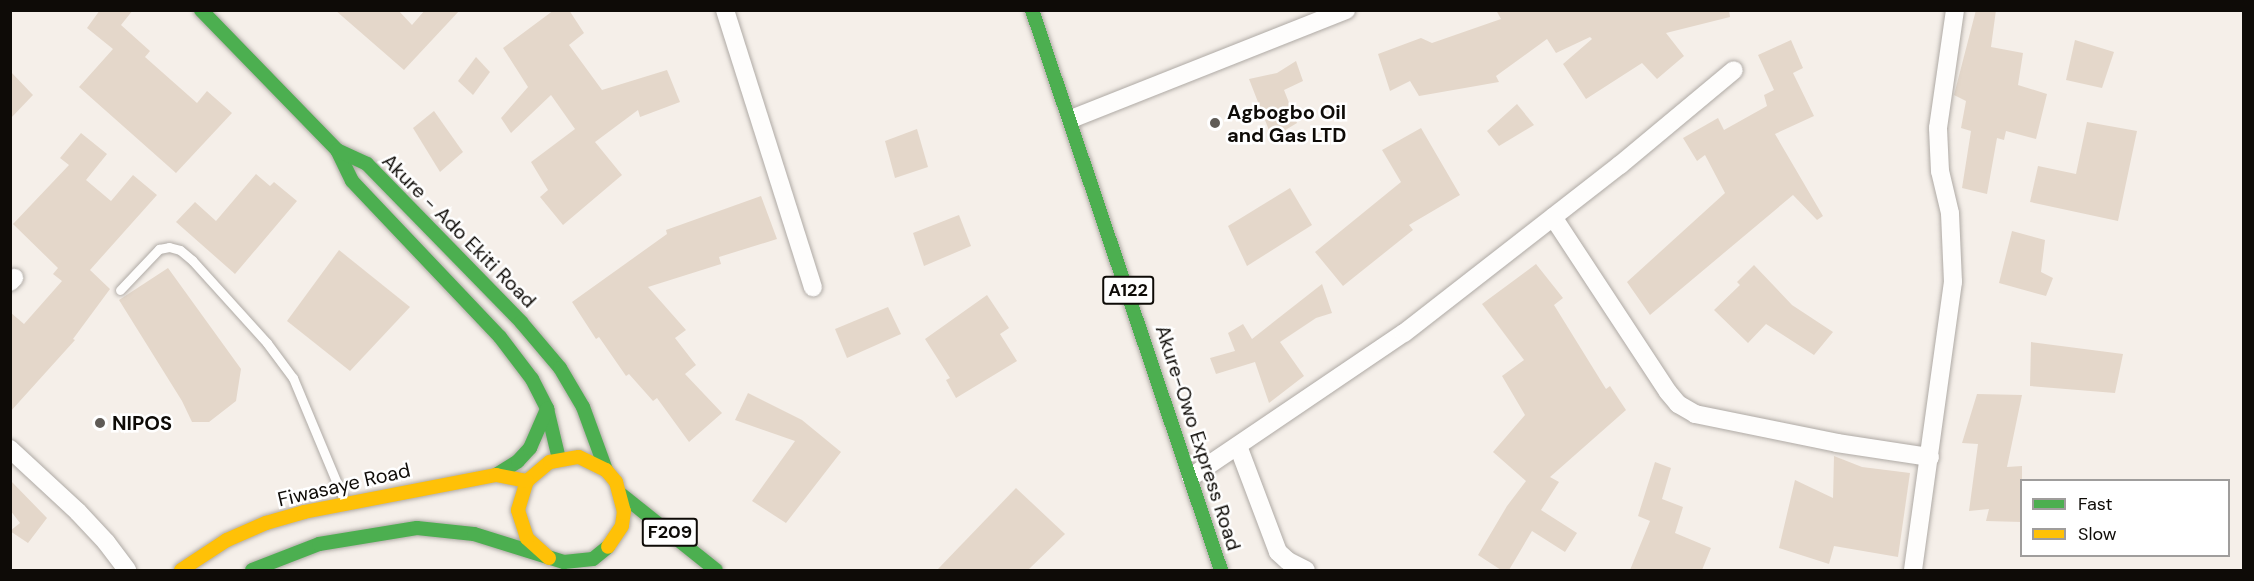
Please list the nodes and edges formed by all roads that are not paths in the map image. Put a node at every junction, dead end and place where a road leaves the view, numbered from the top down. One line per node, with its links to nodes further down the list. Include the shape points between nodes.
1 (201, 10): 8 (main road)
2 (725, 10): 10 (street)
3 (1032, 10): 7 (main road, Akure-Owo Express Road / A122)
4 (1346, 10): 7 (street)
5 (1954, 10): 15 (street, via 1938,128 1940,171 1950,213 1953,282)
6 (1734, 70): 9 (street)
7 (1071, 119): 19 (main road, Akure-Owo Express Road / A122)
8 (337, 150): 12 (main road, Akure - Ado Ekiti Road, via 352,181 500,337 532,379); 17 (main road, Akure - Ado Ekiti Road, via 367,164 521,322 560,368 583,407)
9 (1554, 217): 13 (street, via 1404,333); 15 (street, via 1678,404 1695,414)
10 (813, 287)
11 (120, 290): 22 (lane, via 159,249 180,250 192,260 267,343 293,378)
12 (547, 409): 16 (main road, Akure - Ado Ekiti Road); 18 (main road, via 530,448)
13 (1238, 446): 19 (street); 31 (street, via 1278,552)
14 (10, 448): 26 (street, via 78,512)
15 (1930, 457): 32 (street)
16 (559, 459): 17 (main road, via 579,457); 20 (main road, via 537,470)
17 (606, 470): 21 (main road)
18 (496, 475): 20 (main road, Fiwasaye Road); 22 (main road, Fiwasaye Road)
19 (1191, 477): 30 (main road, Akure-Owo Express Road / A122)
20 (527, 481): 23 (main road, via 519,502 520,524 526,538)
21 (622, 495): 24 (main road, via 622,525 610,545); 29 (main road, F209)
22 (345, 502): 27 (main road, Fiwasaye Road, via 266,523 227,540)
23 (549, 558): 24 (main road, via 571,562); 28 (main road, via 474,534 417,528 319,544)
24 (593, 559): 25 (main road)
25 (608, 567)
26 (127, 570)
27 (181, 570)
28 (252, 570)
29 (716, 570)
30 (1221, 570)
31 (1306, 570)
32 (1913, 570)

